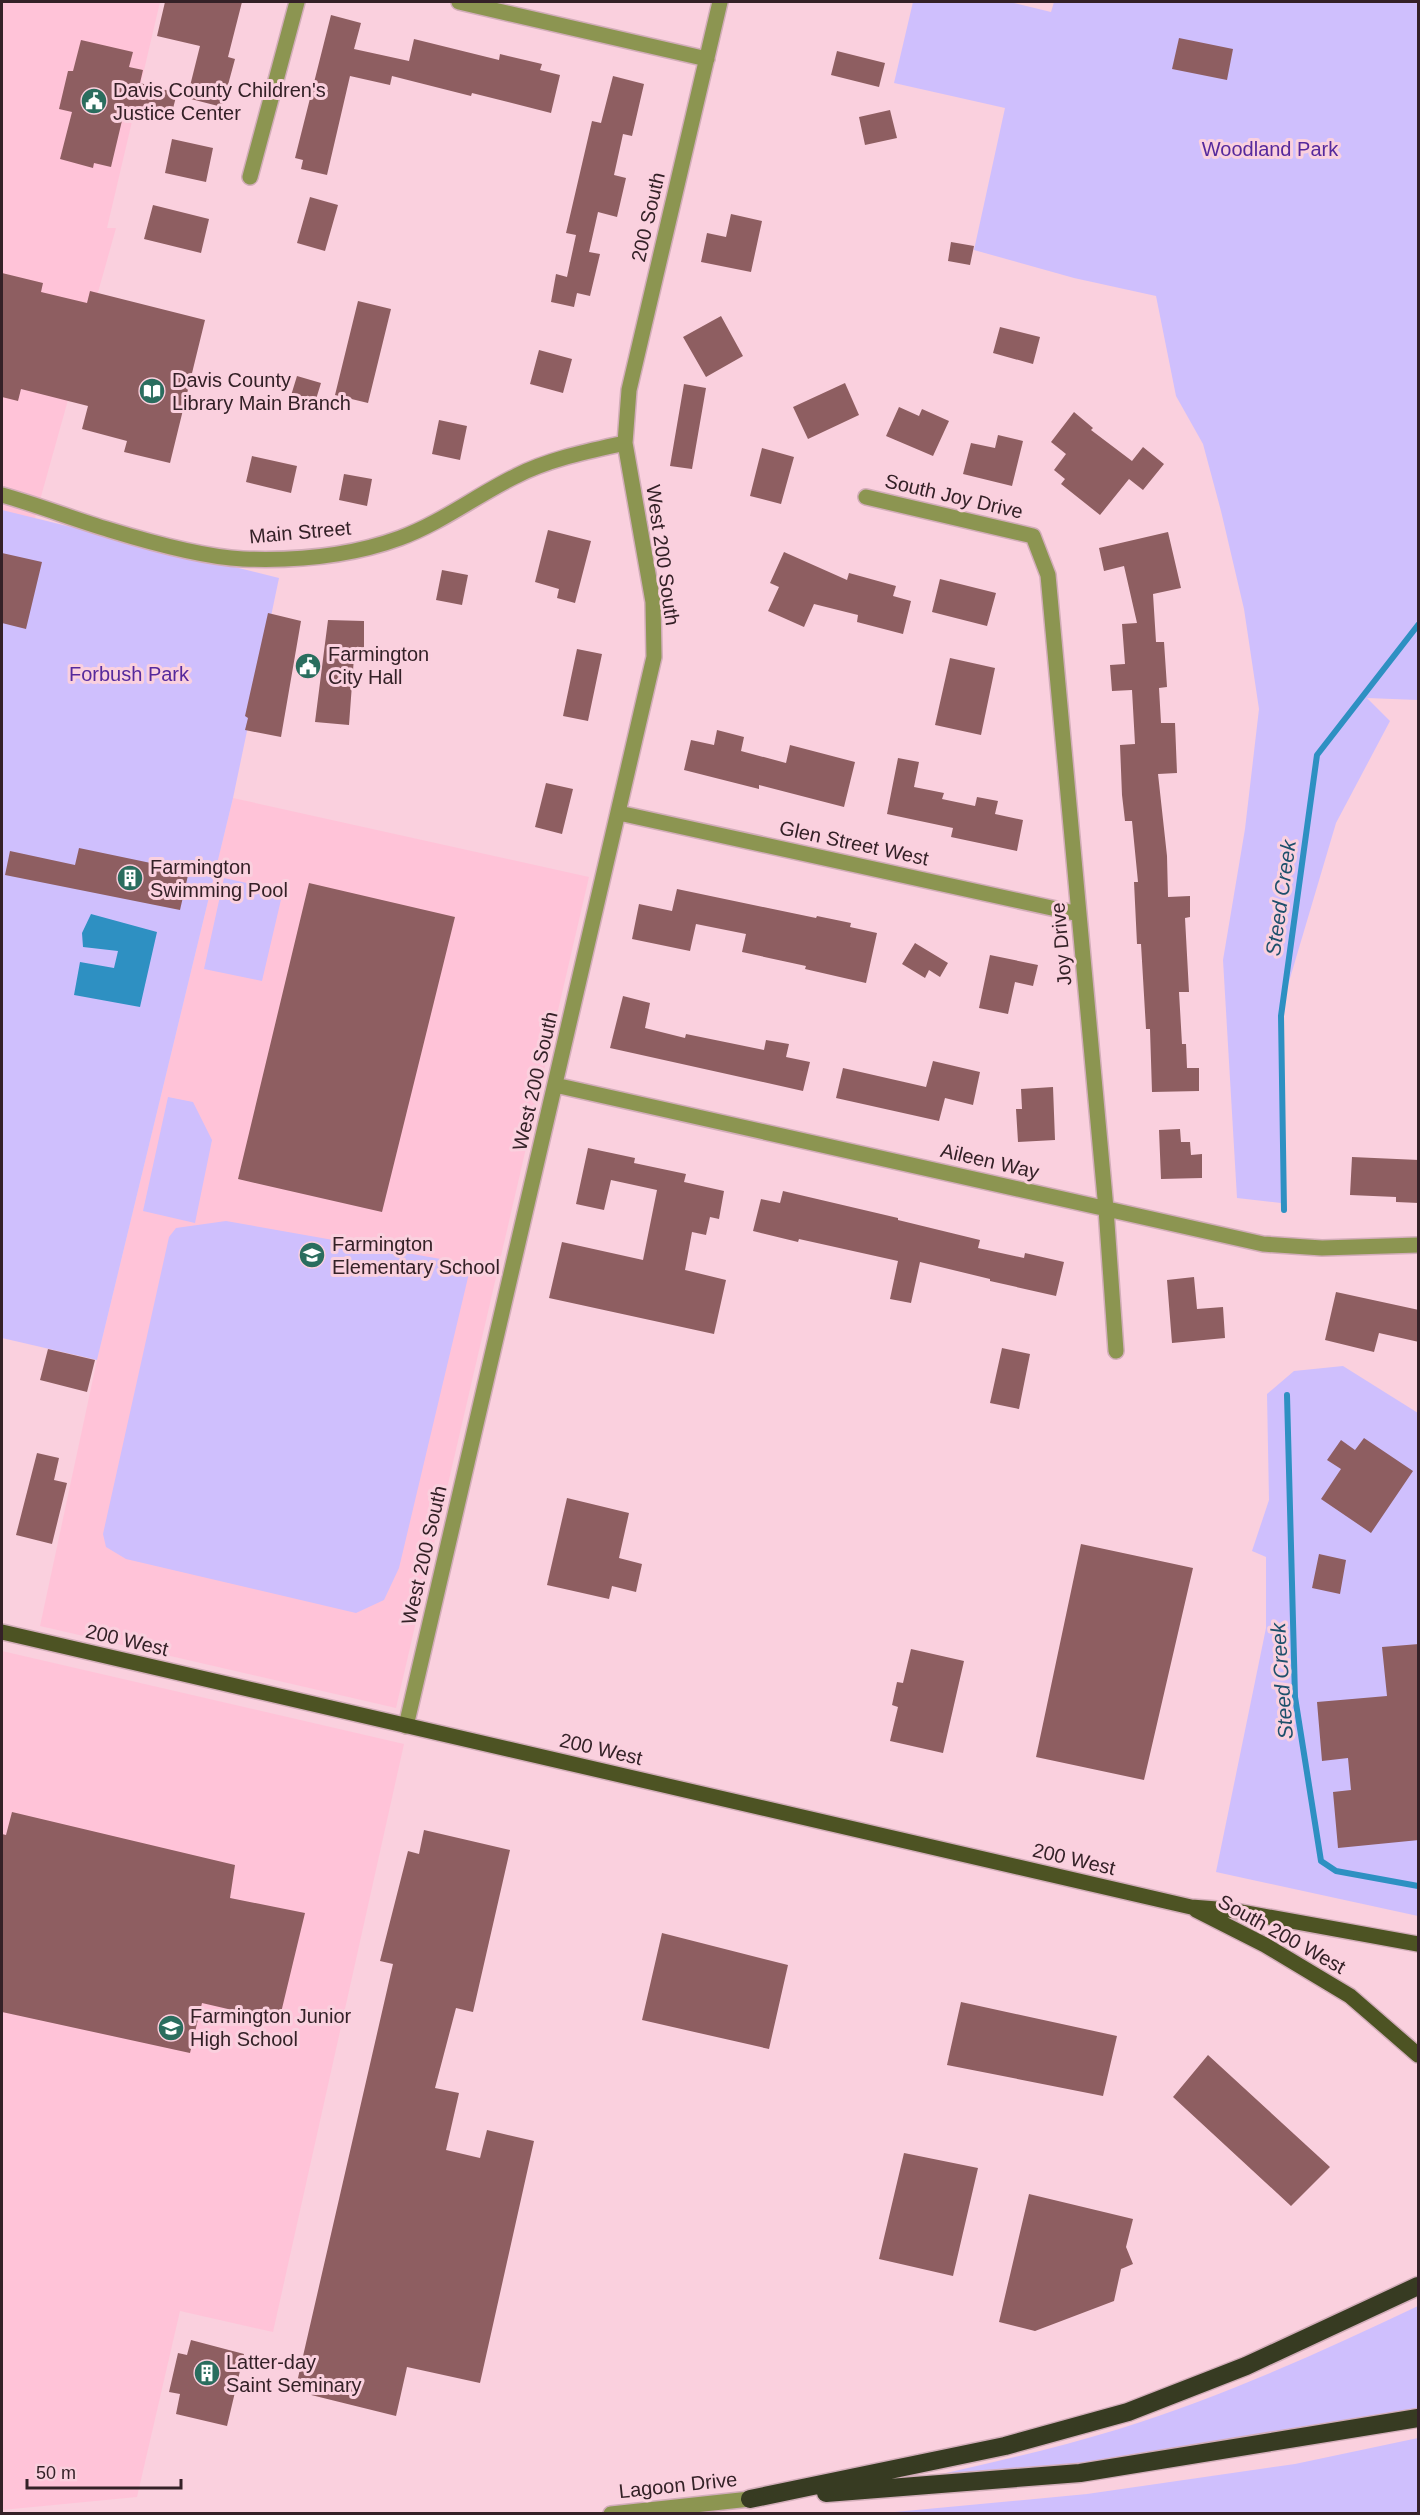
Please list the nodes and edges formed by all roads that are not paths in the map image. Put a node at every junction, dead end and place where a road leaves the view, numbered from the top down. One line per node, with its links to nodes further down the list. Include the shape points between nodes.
1 (297, 2): 5 (street)
2 (459, 2): 4 (street)
3 (720, 2): 4 (street, 200 South)
4 (707, 59): 6 (street, 200 South, via 629,390)
5 (250, 177)
6 (625, 443): 7 (street, Main Street, via 578,453 518,475 402,538 321,556 243,559 213,555 108,530); 10 (street, West 200 South, via 653,602 654,657)
7 (2, 495)
8 (866, 497): 9 (street, South Joy Drive)
9 (1033, 536): 11 (street, Joy Drive, via 1048,575)
10 (619, 813): 11 (street, Glen Street West); 12 (street, West 200 South)
11 (1079, 914): 13 (street, Joy Drive)
12 (555, 1085): 13 (street, Aileen Way); 17 (street, West 200 South)
13 (1106, 1209): 14 (street, Aileen Way, via 1263,1244 1322,1248); 15 (street, Joy Drive)
14 (1419, 1245)
15 (1116, 1351)
16 (2, 1632): 17 (main road, 200 West)
17 (406, 1726): 18 (main road, 200 West)
18 (1191, 1907): 19 (main road, South 200 West, via 1230,1910); 20 (main road, South 200 West, via 1350,1996)
19 (1419, 1944)
20 (1419, 2055)
21 (1419, 2286): 23 (highway, via 1246,2366 1128,2412 1005,2446)
22 (1419, 2418): 23 (highway, via 1080,2473)
23 (750, 2499): 24 (street, Lagoon Drive)
24 (611, 2514)

